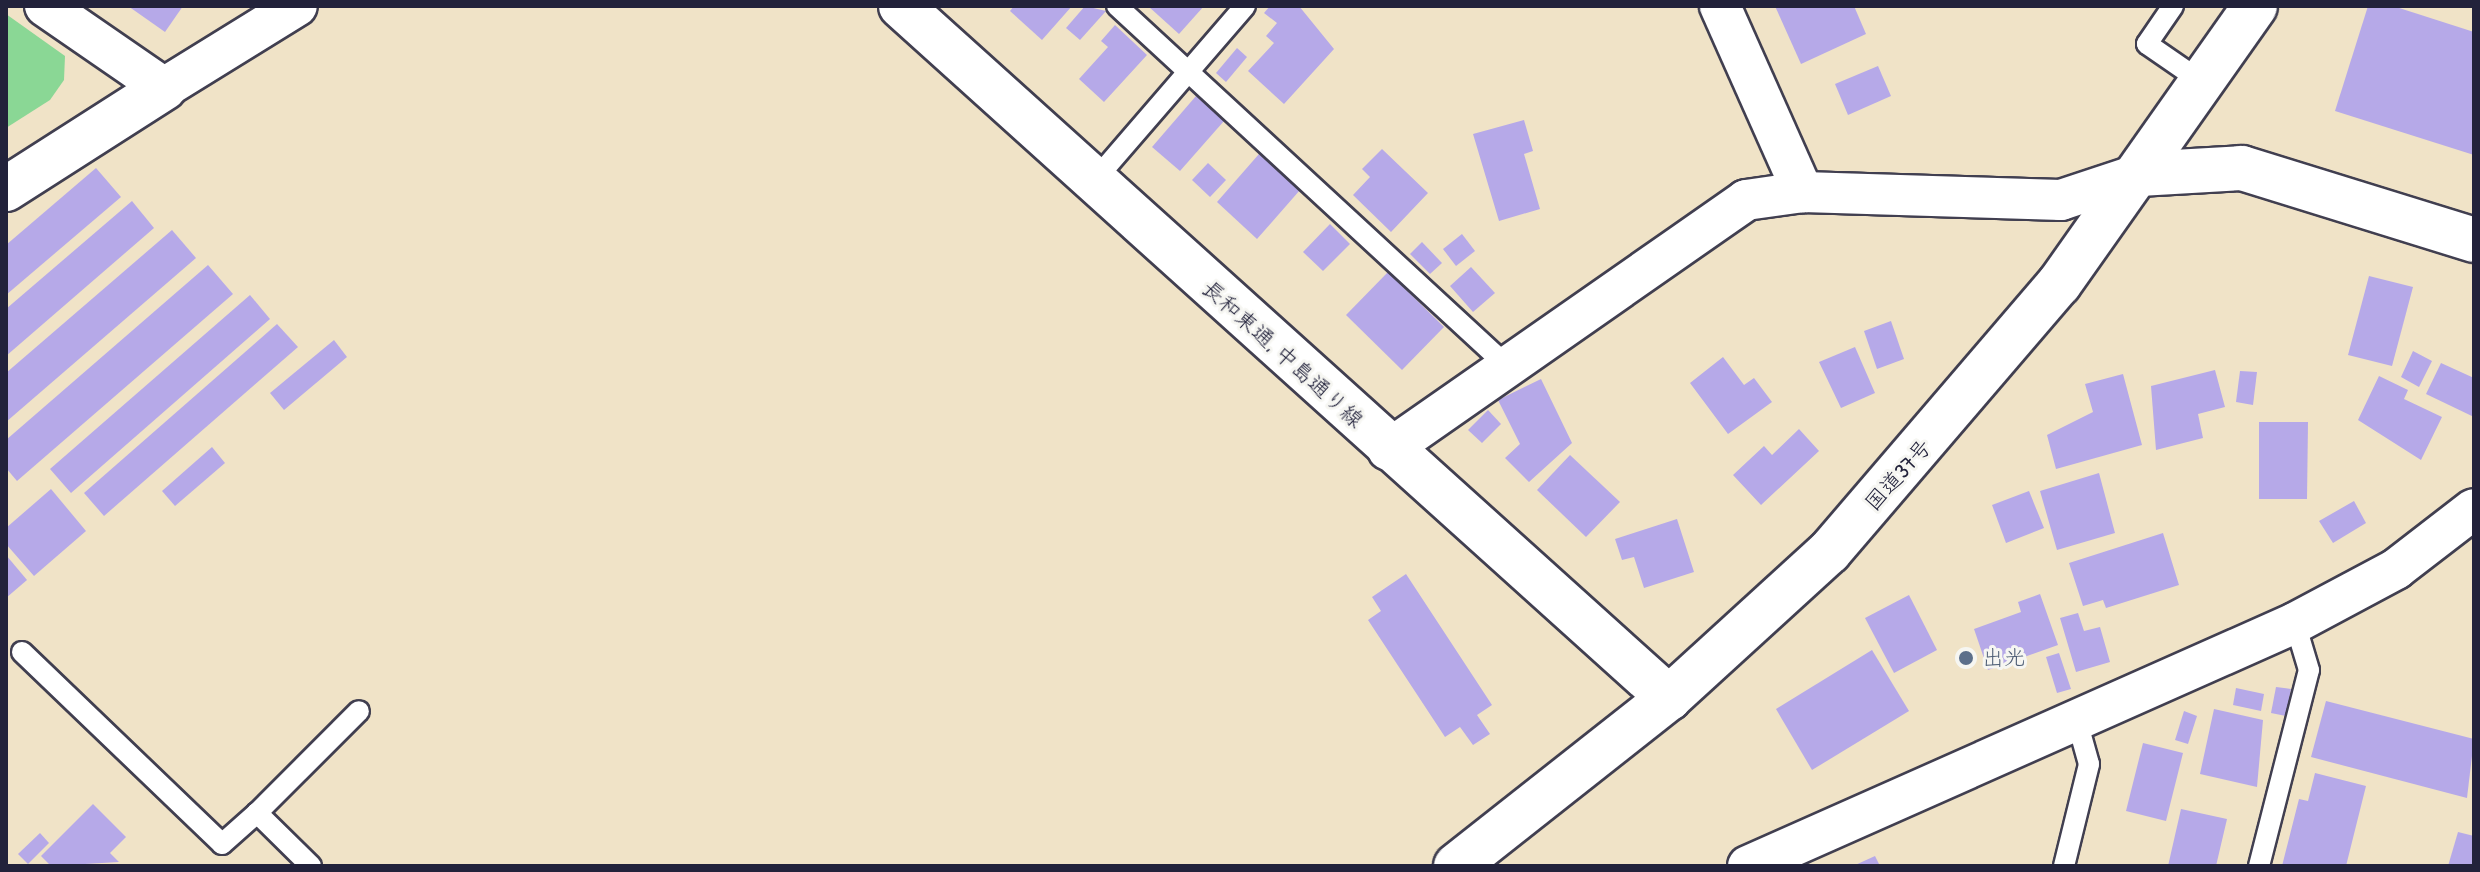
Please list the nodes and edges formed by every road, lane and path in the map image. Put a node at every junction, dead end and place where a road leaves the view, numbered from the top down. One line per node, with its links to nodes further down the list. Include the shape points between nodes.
1 (45, 6): 11 (street)
2 (297, 6): 11 (street)
3 (901, 6): 13 (main road, 長和東通, 中島通り線)
4 (1117, 6): 9 (lane)
5 (1245, 6): 9 (lane)
6 (1720, 6): 15 (street)
7 (2173, 6): 10 (lane, via 2147,44)
8 (2255, 6): 10 (main road, 国道37号)
9 (1187, 73): 13 (lane); 17 (lane)
10 (2202, 82): 12 (main road, 国道37号)
11 (164, 88): 14 (main road)
12 (2139, 174): 15 (street, via 2061,200); 16 (main road, via 2242,168); 22 (main road, 国道37号, via 1960,406 1829,552)
13 (1094, 181): 18 (main road, 長和東通, 中島通り線)
14 (6, 189)
15 (1803, 192): 17 (street, via 1746,200)
16 (2474, 240)
17 (1505, 364): 18 (street)
18 (1388, 450): 22 (main road, 長和東通, 中島通り線)
19 (2474, 509): 20 (street, via 2396,569)
20 (2295, 623): 24 (street); 30 (lane, via 2309,670)
21 (22, 652): 25 (lane, via 222,844)
22 (1669, 698): 27 (main road, 国道37号)
23 (359, 711): 25 (lane)
24 (2077, 721): 28 (street); 29 (lane, via 2089,764)
25 (257, 813): 26 (lane)
26 (311, 866)
27 (1456, 866)
28 (1748, 866)
29 (2064, 866)
30 (2259, 866)

